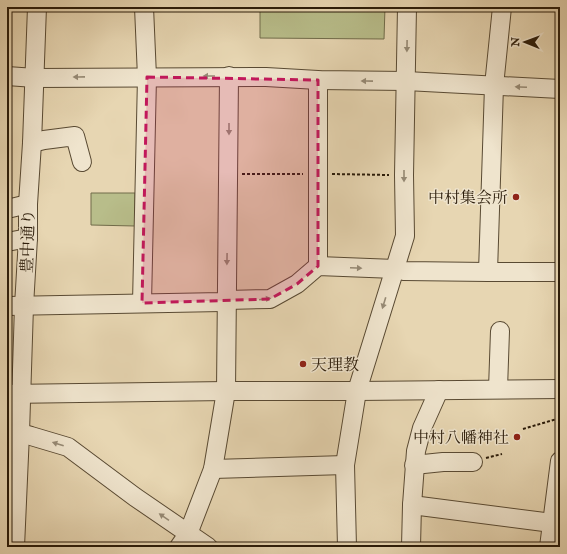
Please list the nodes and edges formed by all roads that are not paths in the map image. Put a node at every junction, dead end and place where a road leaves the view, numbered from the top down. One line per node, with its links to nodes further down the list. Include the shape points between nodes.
1 (37, 7): 8 (street, 豊中通り)
2 (144, 7): 7 (street)
3 (407, 7): 10 (street, one-way to 10)
4 (502, 7): 11 (street)
5 (7, 76): 8 (street)
6 (229, 76): 7 (street, one-way to 7); 9 (street); 23 (street, one-way to 23)
7 (147, 77): 8 (street, one-way to 8); 24 (street)
8 (35, 78): 13 (street, 豊中通り)
9 (318, 80): 10 (street, one-way to 9); 19 (street)
10 (406, 81): 11 (street); 20 (street, one-way to 20, via 405,236)
11 (494, 86): 12 (street, one-way to 11); 21 (street)
12 (560, 89)
13 (32, 143): 14 (street, via 75,136); 15 (street, 豊中通り)
14 (82, 162)
15 (28, 204): 16 (street); 17 (street, 豊中通り)
16 (7, 209)
17 (28, 238): 18 (street); 25 (street, 豊中通り)
18 (7, 242)
19 (318, 266): 20 (street, one-way to 20); 23 (street, one-way to 19, via 270,299 297,284)
20 (394, 269): 21 (street); 31 (street, one-way to 31)
21 (488, 272): 22 (street)
22 (560, 272)
23 (227, 300): 24 (street); 30 (street)
24 (142, 303): 25 (street)
25 (15, 306): 32 (street, 豊中通り)
26 (500, 331): 27 (street)
27 (498, 389): 28 (street); 29 (street)
28 (560, 389)
29 (439, 390): 31 (street); 36 (street, via 422,428)
30 (226, 391): 31 (street); 32 (street); 38 (street)
31 (357, 391): 37 (street)
32 (14, 394): 33 (street, 豊中通り)
33 (13, 434): 41 (street, one-way to 33, via 135,498 68,447 31,436); 42 (street, 豊中通り)
34 (560, 461): 40 (street)
35 (473, 462): 36 (street)
36 (414, 464): 39 (street)
37 (345, 466): 38 (street); 44 (street)
38 (213, 469): 41 (street)
39 (412, 505): 40 (street); 45 (street)
40 (552, 523): 46 (street)
41 (183, 540): 43 (street)
42 (15, 547)
43 (208, 547)
44 (347, 547)
45 (411, 547)
46 (549, 547)

